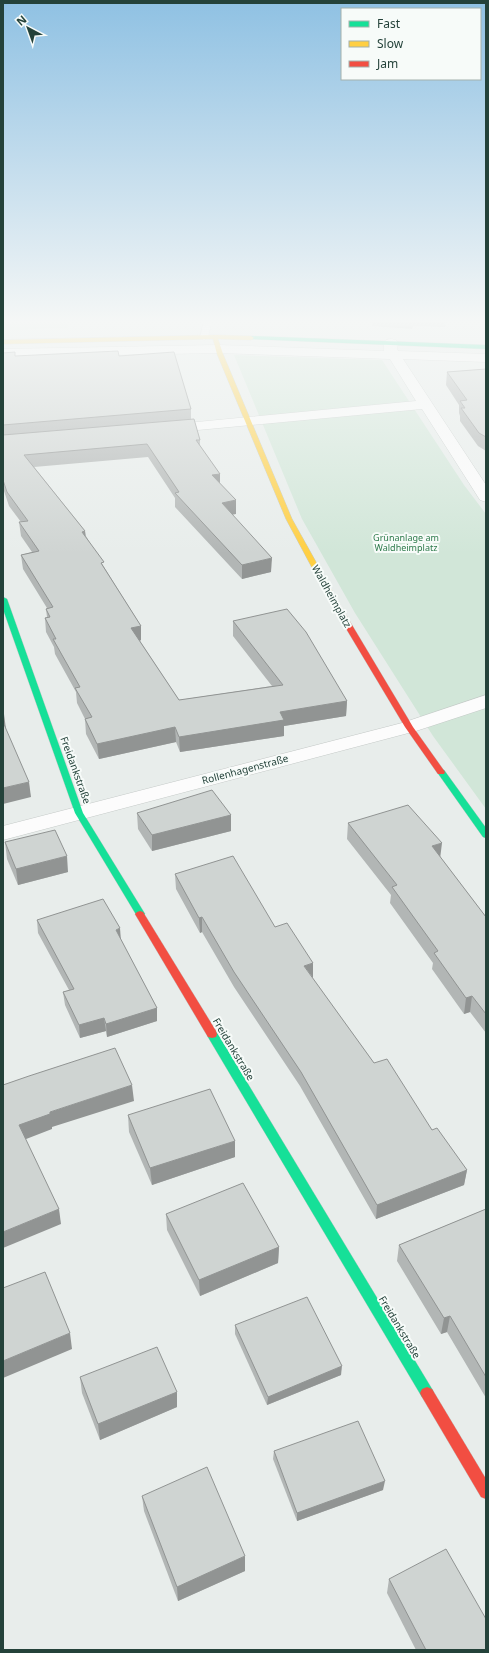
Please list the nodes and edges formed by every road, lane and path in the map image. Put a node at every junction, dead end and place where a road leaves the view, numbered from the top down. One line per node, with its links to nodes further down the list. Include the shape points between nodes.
1 (239, 399): 4 (street, Waldheimplatz)
2 (423, 399): 3 (street)
3 (426, 404): 4 (street); 6 (street)
4 (249, 422): 5 (street); 9 (street, Waldheimplatz, via 289,519 340,612)
5 (154, 430)
6 (485, 495)
7 (3, 599): 10 (street, Freidankstraße)
8 (486, 701): 9 (street, Rollenhagenstraße)
9 (410, 727): 10 (street, Rollenhagenstraße); 12 (street, Waldheimplatz)
10 (79, 813): 11 (street, Rollenhagenstraße); 13 (street, Freidankstraße)
11 (3, 833)
12 (486, 835)
13 (486, 1492)

